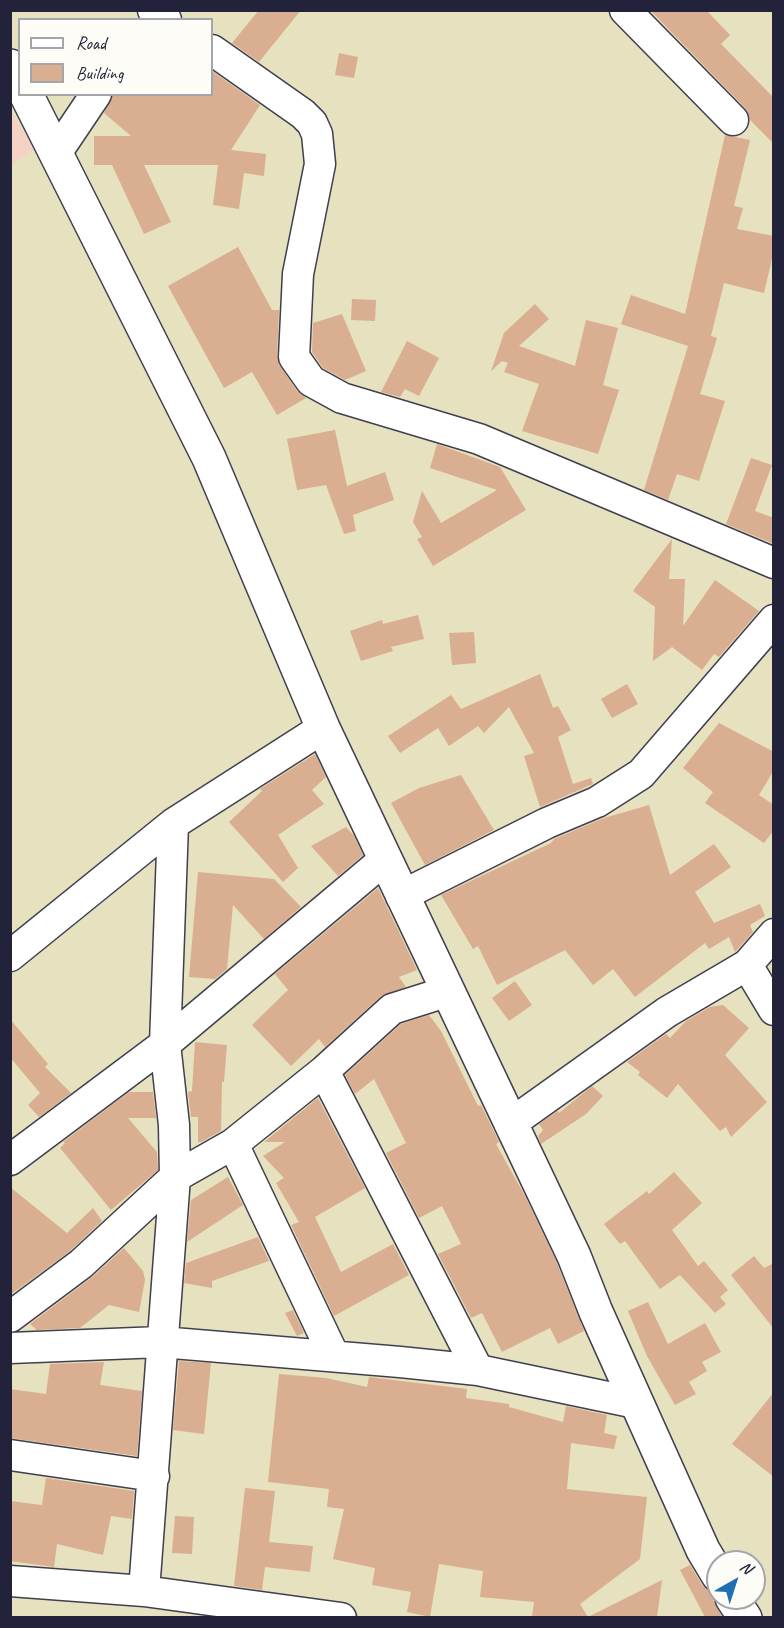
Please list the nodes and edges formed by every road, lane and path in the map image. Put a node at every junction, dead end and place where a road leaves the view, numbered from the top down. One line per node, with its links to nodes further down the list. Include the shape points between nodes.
1 (625, 10): 7 (street)
2 (213, 51): 9 (street, via 303,114 317,134 320,164 298,274 294,357 311,381 336,396 479,439)
3 (10, 66): 4 (main road)
4 (18, 79)
5 (27, 96): 8 (main road)
6 (95, 96): 8 (street)
7 (733, 120)
8 (57, 152): 11 (main road, via 209,458)
9 (774, 563)
10 (774, 620): 14 (street, via 641,774 597,802)
11 (323, 728): 12 (street); 13 (main road)
12 (173, 824): 16 (street); 20 (street)
13 (384, 860): 14 (main road); 20 (street)
14 (401, 896): 18 (main road)
15 (774, 934): 17 (street)
16 (10, 956)
17 (747, 965): 19 (street); 22 (street, via 667,1012)
18 (449, 991): 21 (street, via 392,1009); 22 (main road)
19 (774, 1010)
20 (165, 1044): 24 (street); 25 (street)
21 (324, 1071): 23 (street); 30 (street)
22 (510, 1124): 31 (main road, via 573,1256)
23 (233, 1144): 25 (street); 29 (street)
24 (10, 1160)
25 (175, 1177): 26 (street, via 81,1264); 27 (street)
26 (10, 1317)
27 (161, 1342): 28 (street); 29 (street); 33 (street)
28 (10, 1348)
29 (334, 1356): 30 (street)
30 (478, 1370): 31 (street)
31 (636, 1403): 34 (main road)
32 (10, 1455): 33 (street)
33 (154, 1476): 36 (street)
34 (706, 1556)
35 (10, 1581): 36 (street)
36 (144, 1591): 37 (street)
37 (341, 1617)

